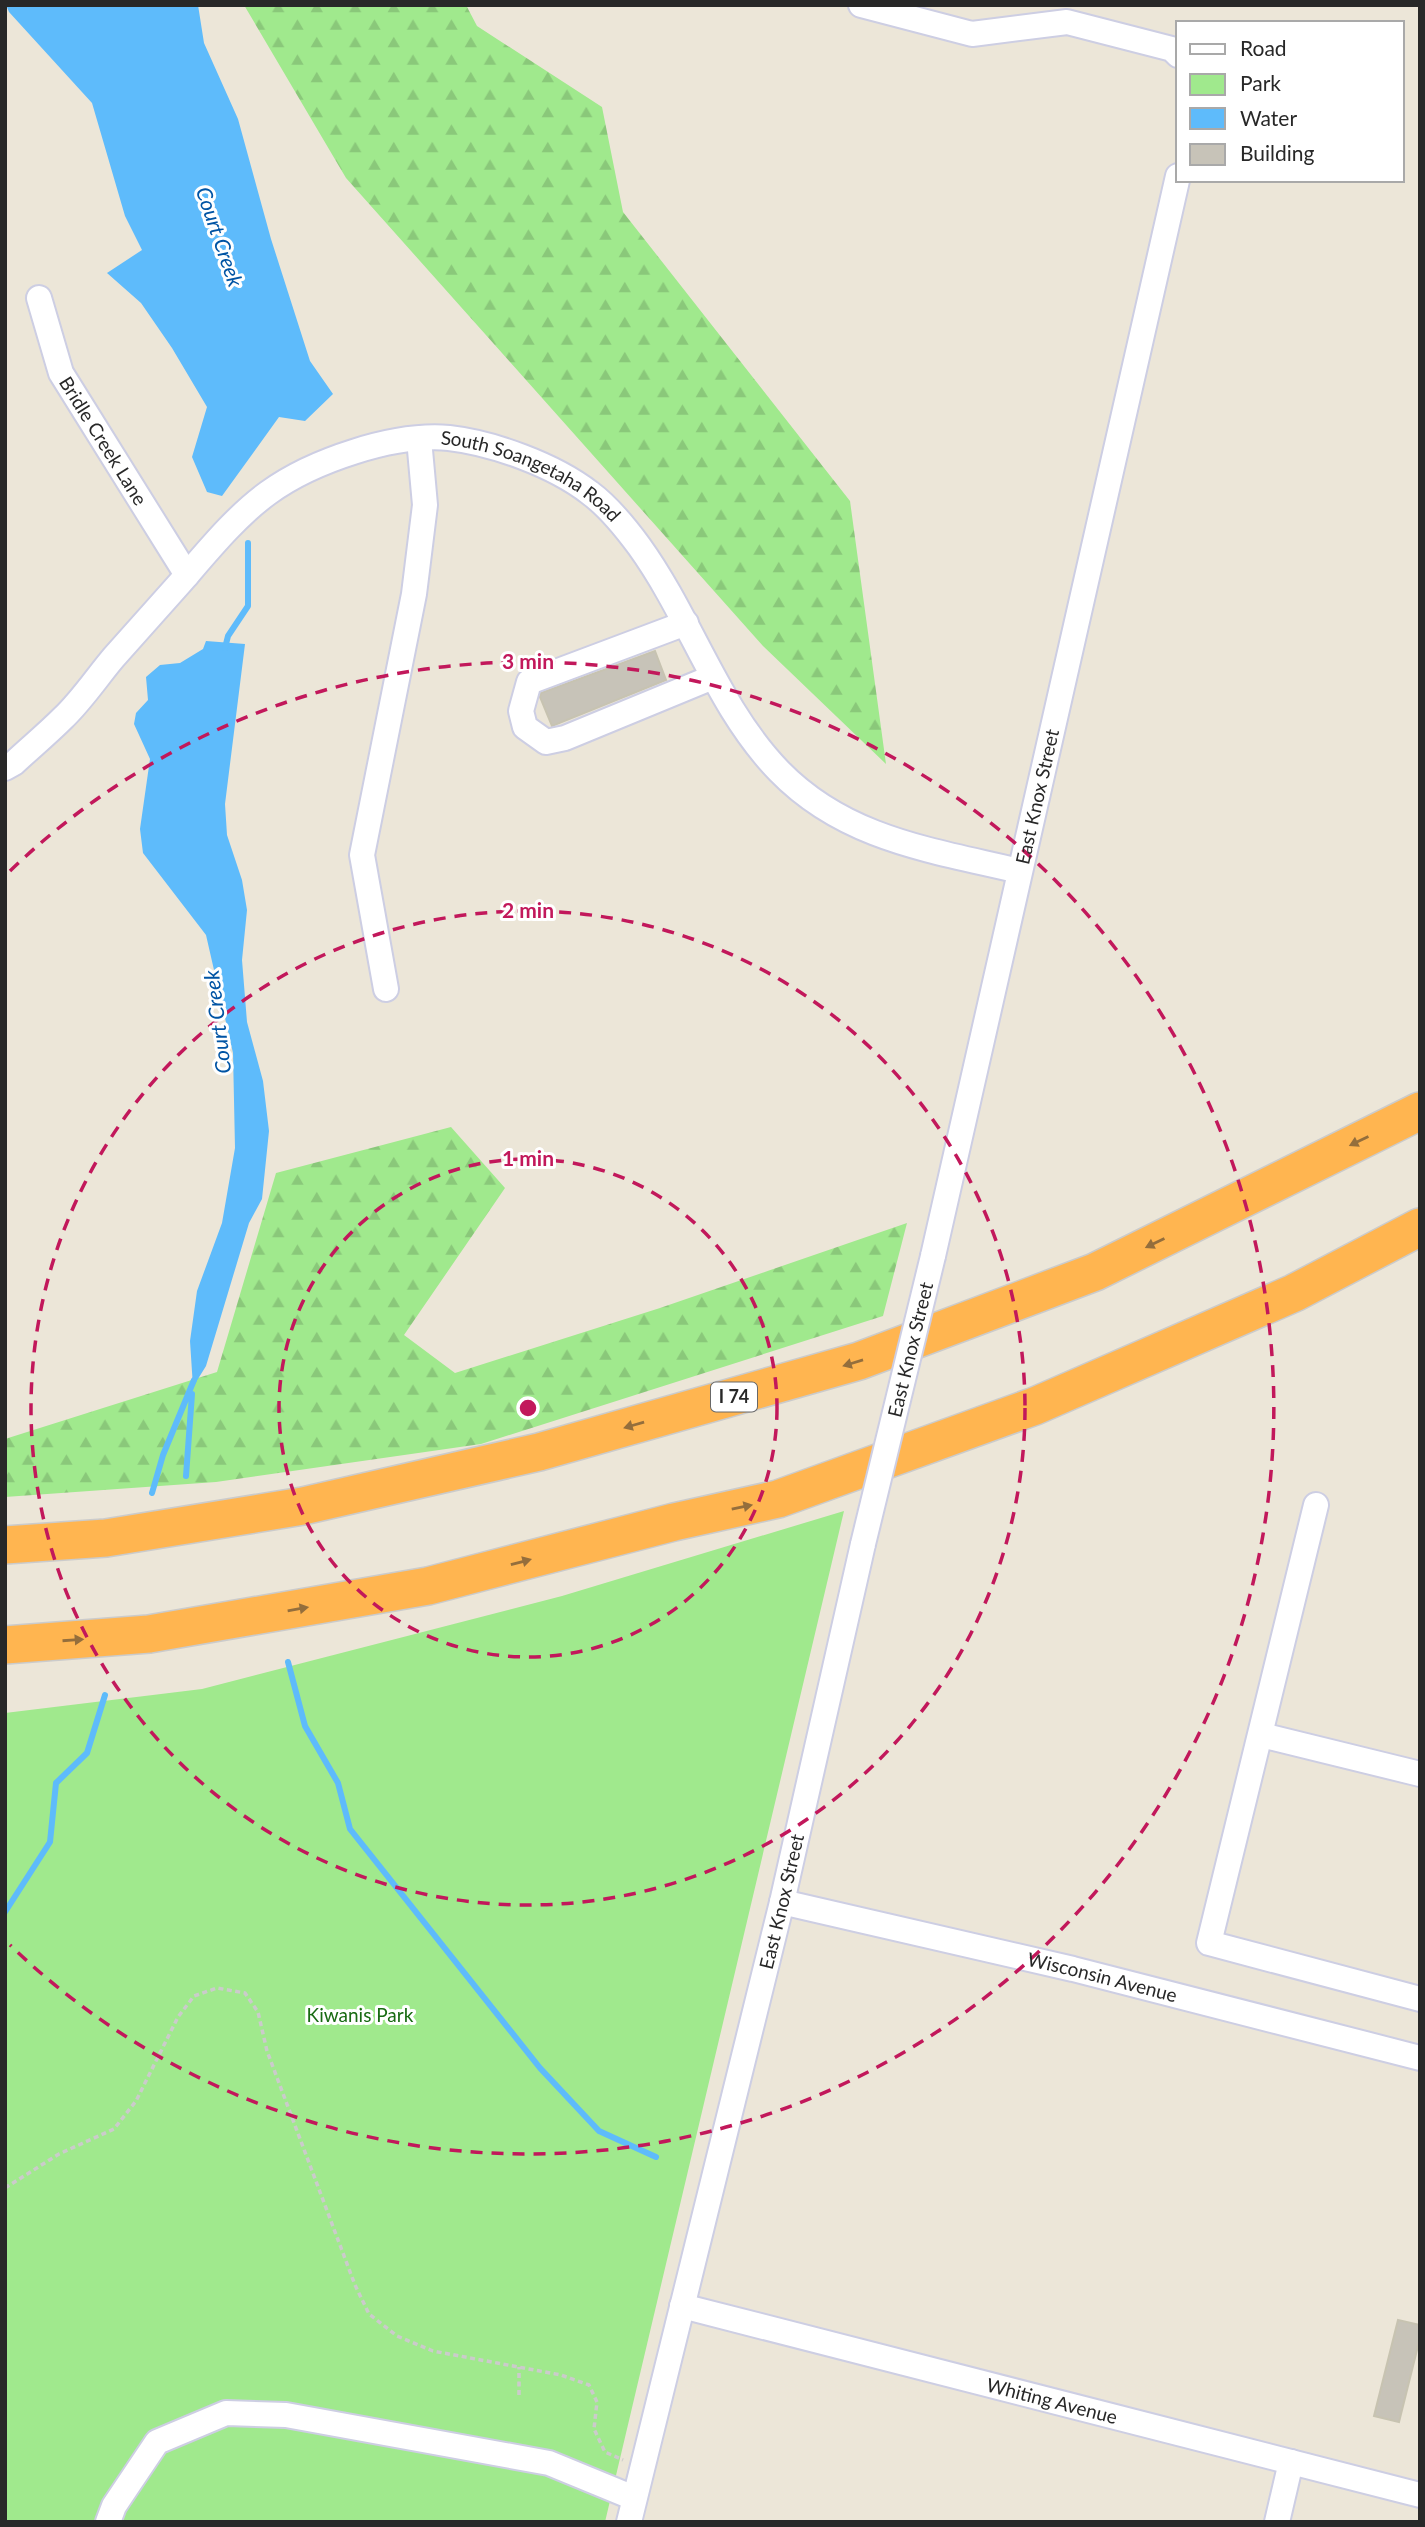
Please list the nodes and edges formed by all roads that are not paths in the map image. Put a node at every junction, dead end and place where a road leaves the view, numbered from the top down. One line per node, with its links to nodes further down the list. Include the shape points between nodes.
1 (861, 5): 2 (street, via 972,34 1067,22)
2 (1176, 53)
3 (1177, 182): 10 (street, East Knox Street)
4 (39, 299): 6 (street, Bridle Creek Lane, via 61,373)
5 (419, 439): 6 (street, South Soangetaha Road, via 331,459 295,476 243,515); 7 (street, South Soangetaha Road, via 473,442 513,454 589,492 639,546); 11 (street, via 425,505 414,594 362,855)
6 (187, 575): 9 (street, South Soangetaha Road, via 65,717)
7 (686, 624): 8 (street, South Soangetaha Road); 8 (street, via 529,682 521,710 525,727 546,742 556,740)
8 (713, 677): 10 (street, South Soangetaha Road, via 756,745 780,772 833,815 901,843)
9 (5, 768)
10 (1019, 871): 19 (street, East Knox Street, bridge)
11 (386, 989)
12 (1420, 1111): 15 (highway, I 74, one-way to 15, via 1095,1272 859,1361 539,1452 303,1506 106,1538)
13 (1420, 1227): 16 (highway, one-way to 13, via 149,1634 428,1587 778,1499 1048,1400 1294,1293)
14 (1316, 1505): 17 (street)
15 (5, 1545)
16 (5, 1645)
17 (1261, 1735): 18 (street); 20 (street, via 1209,1943)
18 (1420, 1773)
19 (782, 1902): 21 (street, Wisconsin Avenue, via 1073,1969); 22 (street, East Knox Street)
20 (1420, 1999)
21 (1420, 2058)
22 (682, 2306): 23 (street, Whiting Avenue); 25 (street, East Knox Street)
23 (1291, 2462): 24 (street, Whiting Avenue); 28 (street)
24 (1420, 2495)
25 (634, 2498): 26 (street, via 549,2463 286,2415 226,2413 157,2442); 27 (street, East Knox Street)
26 (108, 2522)
27 (629, 2522)
28 (1277, 2522)

